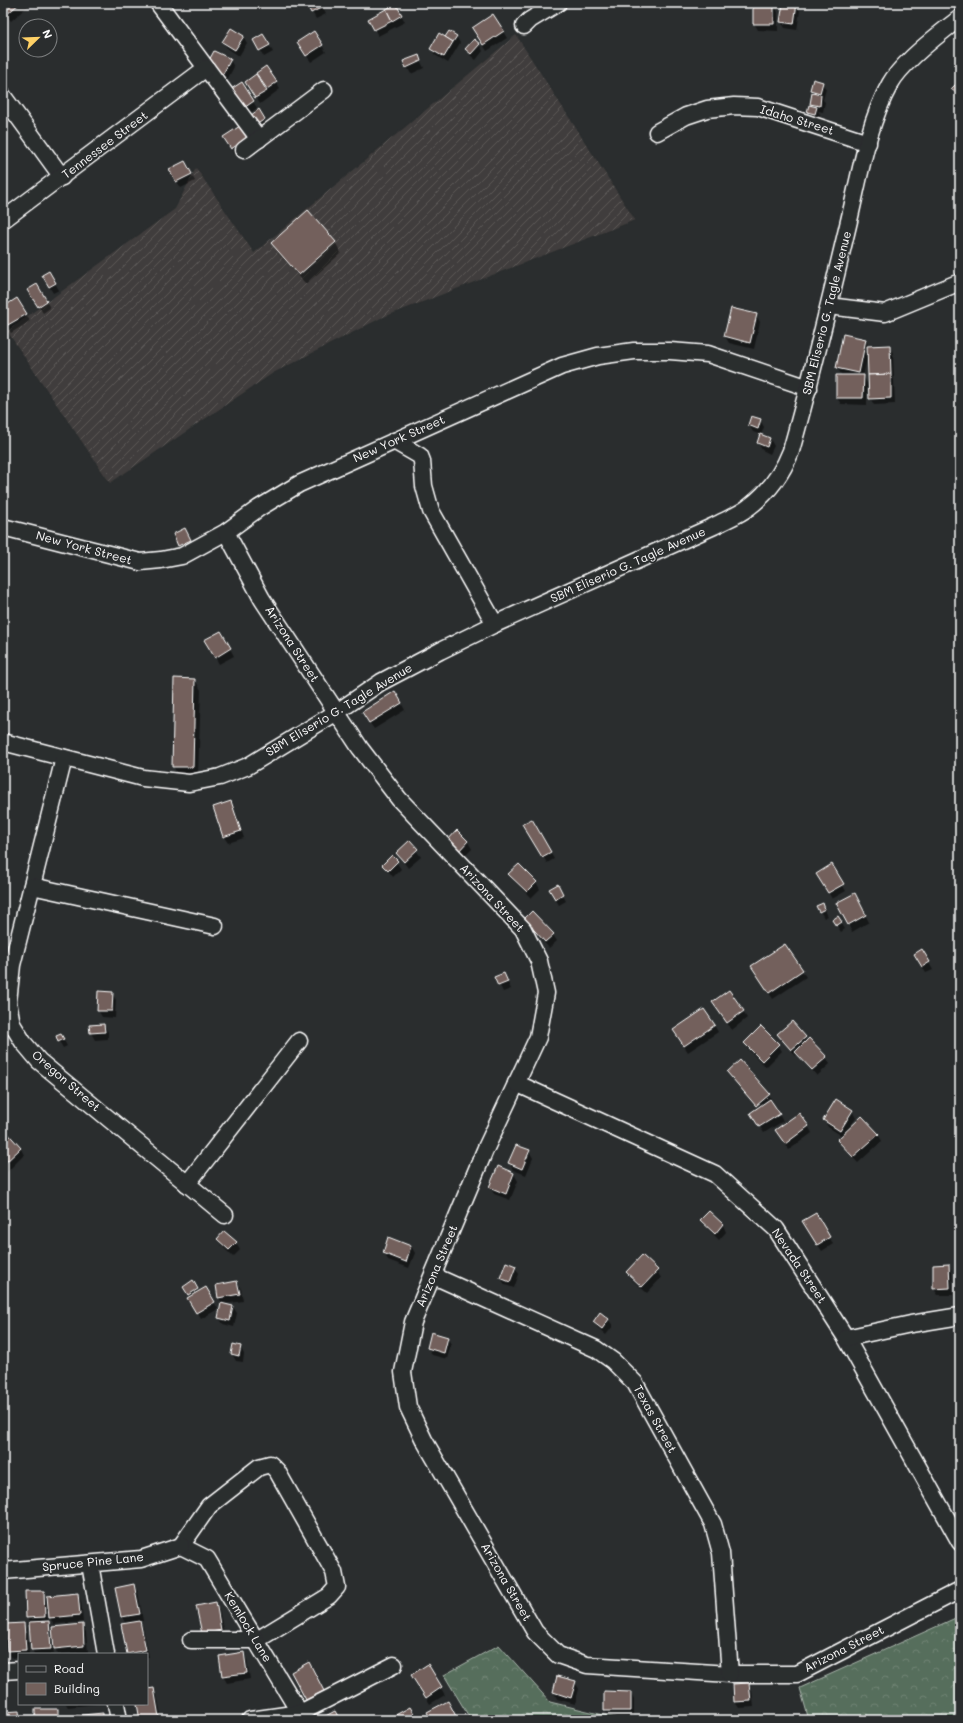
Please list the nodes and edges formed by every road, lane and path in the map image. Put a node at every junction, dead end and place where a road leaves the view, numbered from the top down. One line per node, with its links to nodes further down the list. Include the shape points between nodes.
1 (158, 3): 5 (street)
2 (558, 3): 4 (street)
3 (958, 22): 10 (street, SBM Eliserio G. Tagle Avenue, via 903,66 890,83 879,105)
4 (524, 26)
5 (206, 68): 9 (street); 12 (street, Tennessee Street)
6 (324, 90): 9 (street)
7 (3, 96): 12 (street)
8 (657, 132): 10 (street, Idaho Street, via 686,116 707,109 758,107)
9 (259, 139): 11 (street)
10 (868, 142): 15 (street, SBM Eliserio G. Tagle Avenue)
11 (244, 150)
12 (62, 177): 13 (street, Tennessee Street)
13 (3, 220)
14 (960, 282): 15 (street, via 885,313)
15 (829, 306): 16 (street, SBM Eliserio G. Tagle Avenue)
16 (809, 388): 17 (street, New York Street, via 708,354 634,351 598,356 562,366); 20 (street, SBM Eliserio G. Tagle Avenue, via 785,466 771,487 748,508 714,526)
17 (394, 441): 19 (street, New York Street, via 299,484); 20 (street, via 420,456 431,511)
18 (3, 527): 19 (street, New York Street, via 140,562 182,556)
19 (226, 532): 21 (street, Arizona Street, via 262,599)
20 (495, 624): 21 (street, SBM Eliserio G. Tagle Avenue, via 381,682)
21 (337, 712): 23 (street, SBM Eliserio G. Tagle Avenue, via 248,766 220,777 189,783 143,778); 28 (street, Arizona Street, via 360,748 399,799 523,929 539,961 546,993 538,1037)
22 (3, 742): 23 (street, SBM Eliserio G. Tagle Avenue)
23 (64, 758): 24 (street, Oregon Street)
24 (32, 886): 25 (street); 26 (street, Oregon Street)
25 (215, 926)
26 (7, 964): 29 (street, Oregon Street, via 8,1002 12,1024 22,1042 39,1061)
27 (299, 1041): 29 (street)
28 (516, 1083): 31 (street, Arizona Street, via 485,1150); 33 (street, Nevada Street, via 714,1174 776,1229)
29 (187, 1184): 30 (street, Oregon Street)
30 (225, 1215)
31 (434, 1276): 45 (street, Texas Street, via 596,1349 635,1382 713,1524 721,1553); 45 (street, Arizona Street, via 413,1322 403,1372 408,1407 428,1447 535,1632 558,1655 588,1665)
32 (960, 1316): 33 (street)
33 (846, 1338): 34 (street, Nevada Street)
34 (960, 1542)
35 (181, 1546): 36 (street, Spruce Pine Lane, via 141,1559); 40 (street, Kemlock Lane, via 207,1559); 40 (street, via 209,1506 259,1467 270,1464 277,1471 334,1572 337,1587 329,1596)
36 (90, 1564): 37 (street, Spruce Pine Lane); 41 (street)
37 (3, 1571)
38 (960, 1590): 45 (street, Arizona Street, via 797,1674)
39 (191, 1640): 40 (street)
40 (257, 1640): 47 (street, Kemlock Lane)
41 (106, 1653)
42 (394, 1665): 47 (street)
43 (3, 1670): 44 (street)
44 (18, 1670)
45 (730, 1674)
46 (116, 1705): 48 (street)
47 (302, 1716): 49 (street)
48 (119, 1720)
49 (250, 1720)

